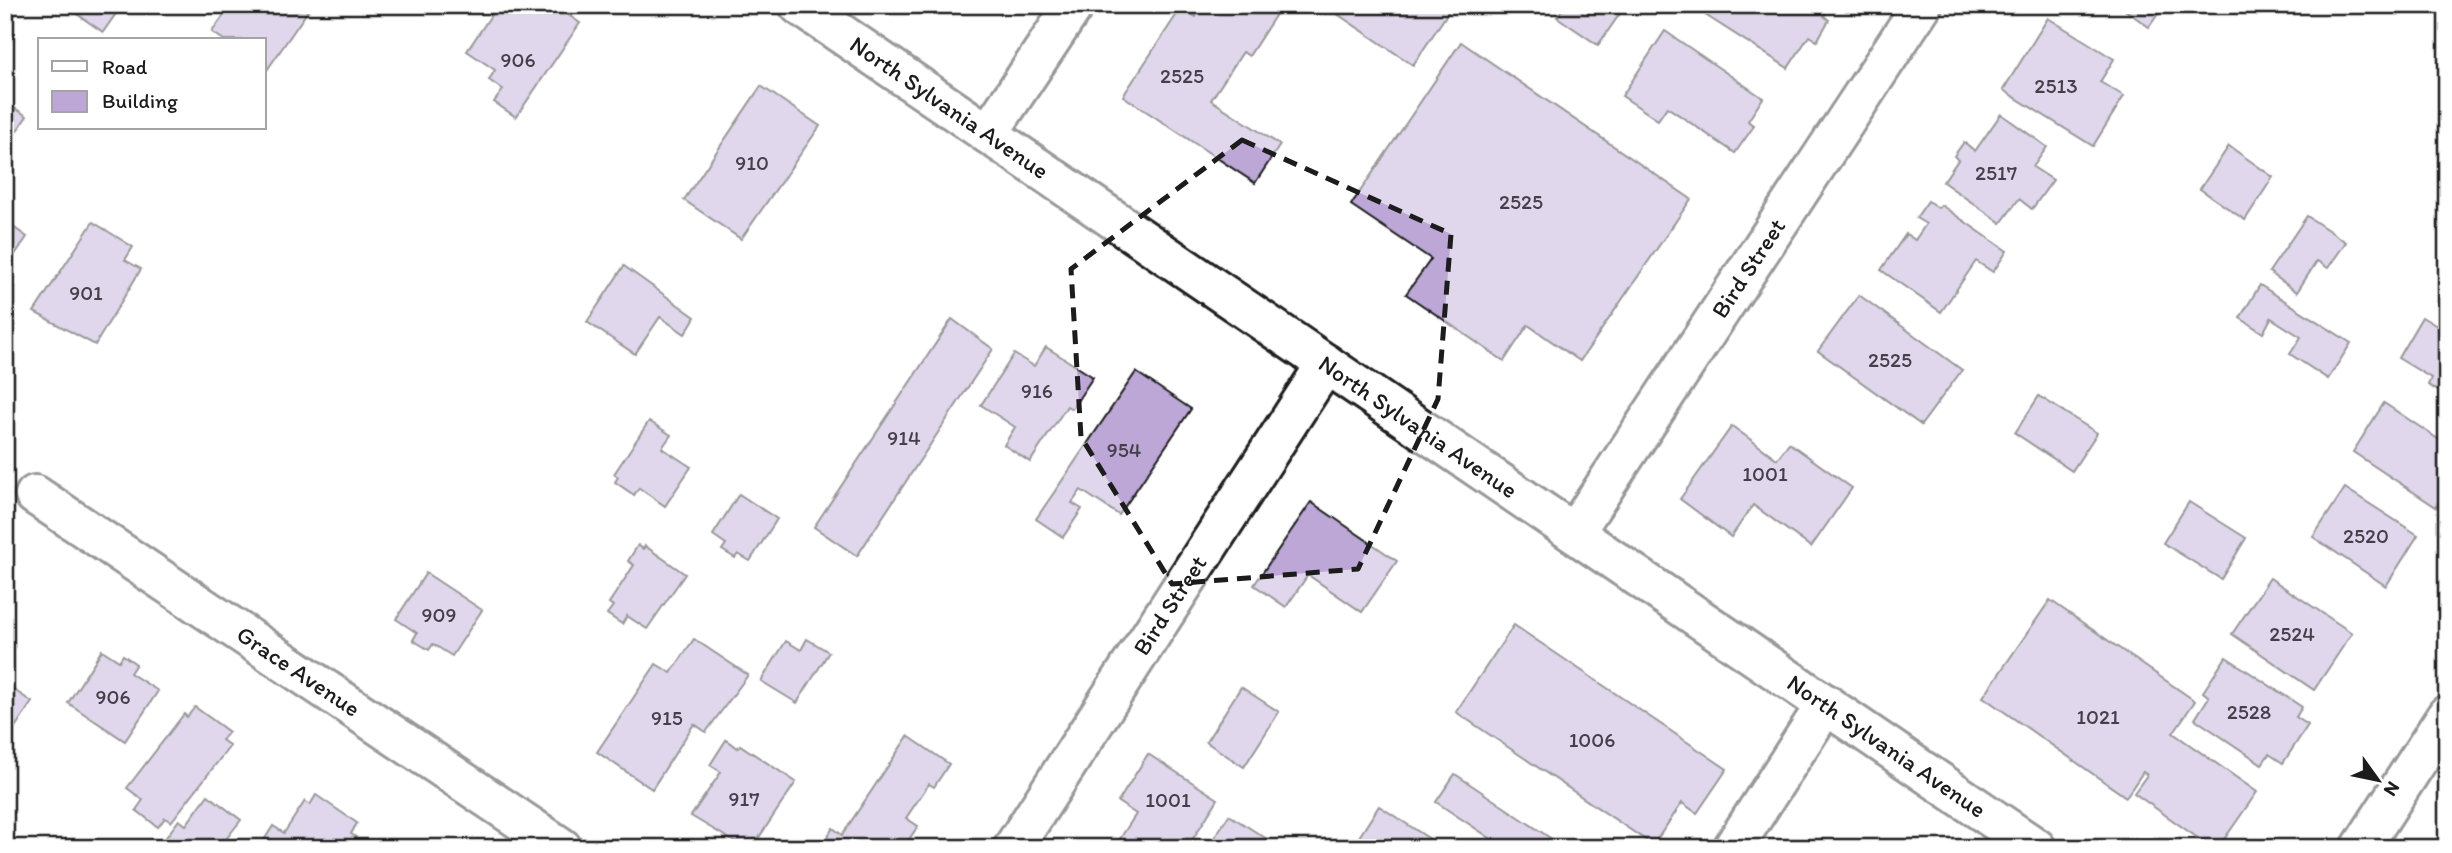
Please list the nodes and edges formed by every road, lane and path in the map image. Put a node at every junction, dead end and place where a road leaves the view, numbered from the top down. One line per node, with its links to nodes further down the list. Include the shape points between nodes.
1 (799, 5): 4 (street, North Sylvania Avenue)
2 (1074, 5): 4 (street)
3 (1922, 5): 7 (street, Bird Street)
4 (988, 134): 5 (street, North Sylvania Avenue)
5 (1326, 364): 7 (street, North Sylvania Avenue); 11 (street, Bird Street)
6 (35, 495): 10 (street, Grace Avenue)
7 (1574, 533): 8 (street, North Sylvania Avenue)
8 (1826, 704): 12 (street); 13 (street, North Sylvania Avenue)
9 (2447, 715): 14 (street)
10 (562, 848)
11 (1013, 848)
12 (1732, 848)
13 (2036, 848)
14 (2361, 848)

